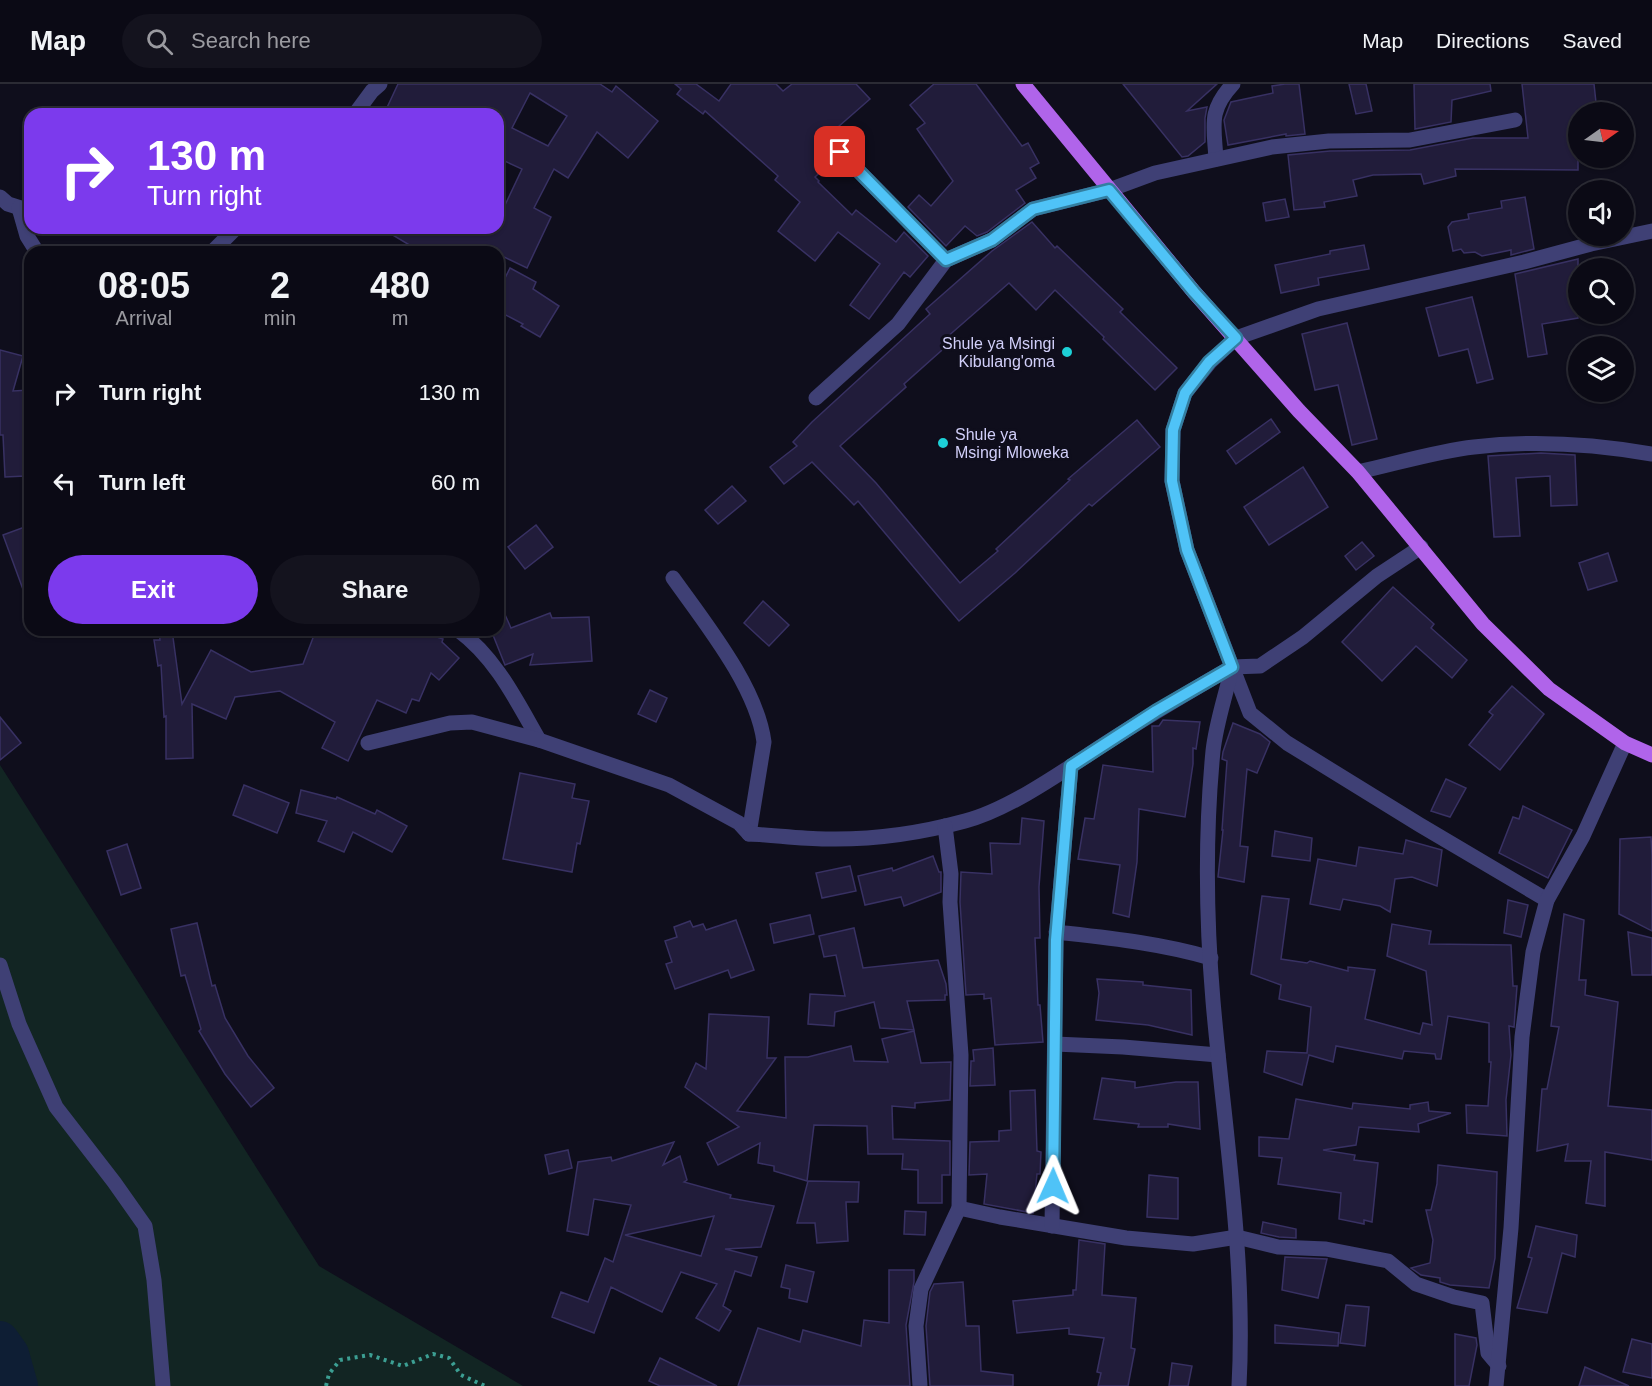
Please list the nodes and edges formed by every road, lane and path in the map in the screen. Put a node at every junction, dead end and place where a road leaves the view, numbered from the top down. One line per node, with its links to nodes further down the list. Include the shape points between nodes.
1 (380, 84): 4 (street)
2 (1023, 84): 8 (main road)
3 (1233, 84): 7 (street, via 1216,107)
4 (359, 108)
5 (1515, 120): 7 (street, via 1410,140 1329,141 1272,147)
6 (840, 152): 14 (street)
7 (1216, 159): 8 (street, via 1155,173)
8 (1109, 190): 14 (street, via 1033,209 992,240); 15 (main road)
9 (0, 197): 10 (street)
10 (24, 209)
11 (1652, 231): 15 (street, via 1318,309)
12 (230, 234): 13 (street)
13 (218, 246)
14 (946, 260): 16 (street, via 898,324)
15 (1236, 338): 18 (main road); 22 (street, via 1209,362 1185,393 1173,430 1172,481 1187,550)
16 (816, 398)
17 (1652, 454): 18 (street, via 1604,446 1504,444 1472,447)
18 (1358, 472): 19 (main road)
19 (1421, 547): 22 (street, via 1260,666); 25 (main road, via 1483,624 1549,689)
20 (673, 578): 29 (street, via 729,660 751,698 762,728 764,742)
21 (466, 636): 23 (street, via 500,672)
22 (1232, 667): 27 (street); 30 (street, via 1250,713 1287,743); 32 (street, via 1213,749 1207,903)
23 (539, 740): 24 (street, via 472,722 450,723); 29 (street, via 669,785 739,823)
24 (368, 743)
25 (1625, 743): 26 (main road); 30 (street, via 1583,836)
26 (1652, 755)
27 (1071, 766): 28 (street, via 1001,808); 31 (street)
28 (945, 826): 29 (street, via 871,838); 36 (street, via 961,1055)
29 (749, 834)
30 (1547, 900): 39 (street, via 1533,952 1522,1037)
31 (1056, 932): 32 (street, via 1146,942); 34 (street)
32 (1210, 958): 35 (street)
33 (0, 965): 40 (street, via 19,1024 56,1107 145,1226)
34 (1055, 1044): 35 (street); 37 (street)
35 (1218, 1055): 38 (street)
36 (959, 1208): 37 (street); 43 (street, via 921,1289 915,1326)
37 (1052, 1226): 38 (street, via 1193,1244)
38 (1237, 1237): 39 (street, via 1278,1247 1326,1249 1388,1261 1416,1284 1482,1303 1488,1353); 44 (street)
39 (1499, 1366): 45 (street)
40 (163, 1386)
41 (326, 1386): 42 (path, via 328,1374 340,1360 370,1355 403,1366 433,1354 449,1358 461,1375)
42 (485, 1386)
43 (920, 1386)
44 (1239, 1386)
45 (1496, 1386)

